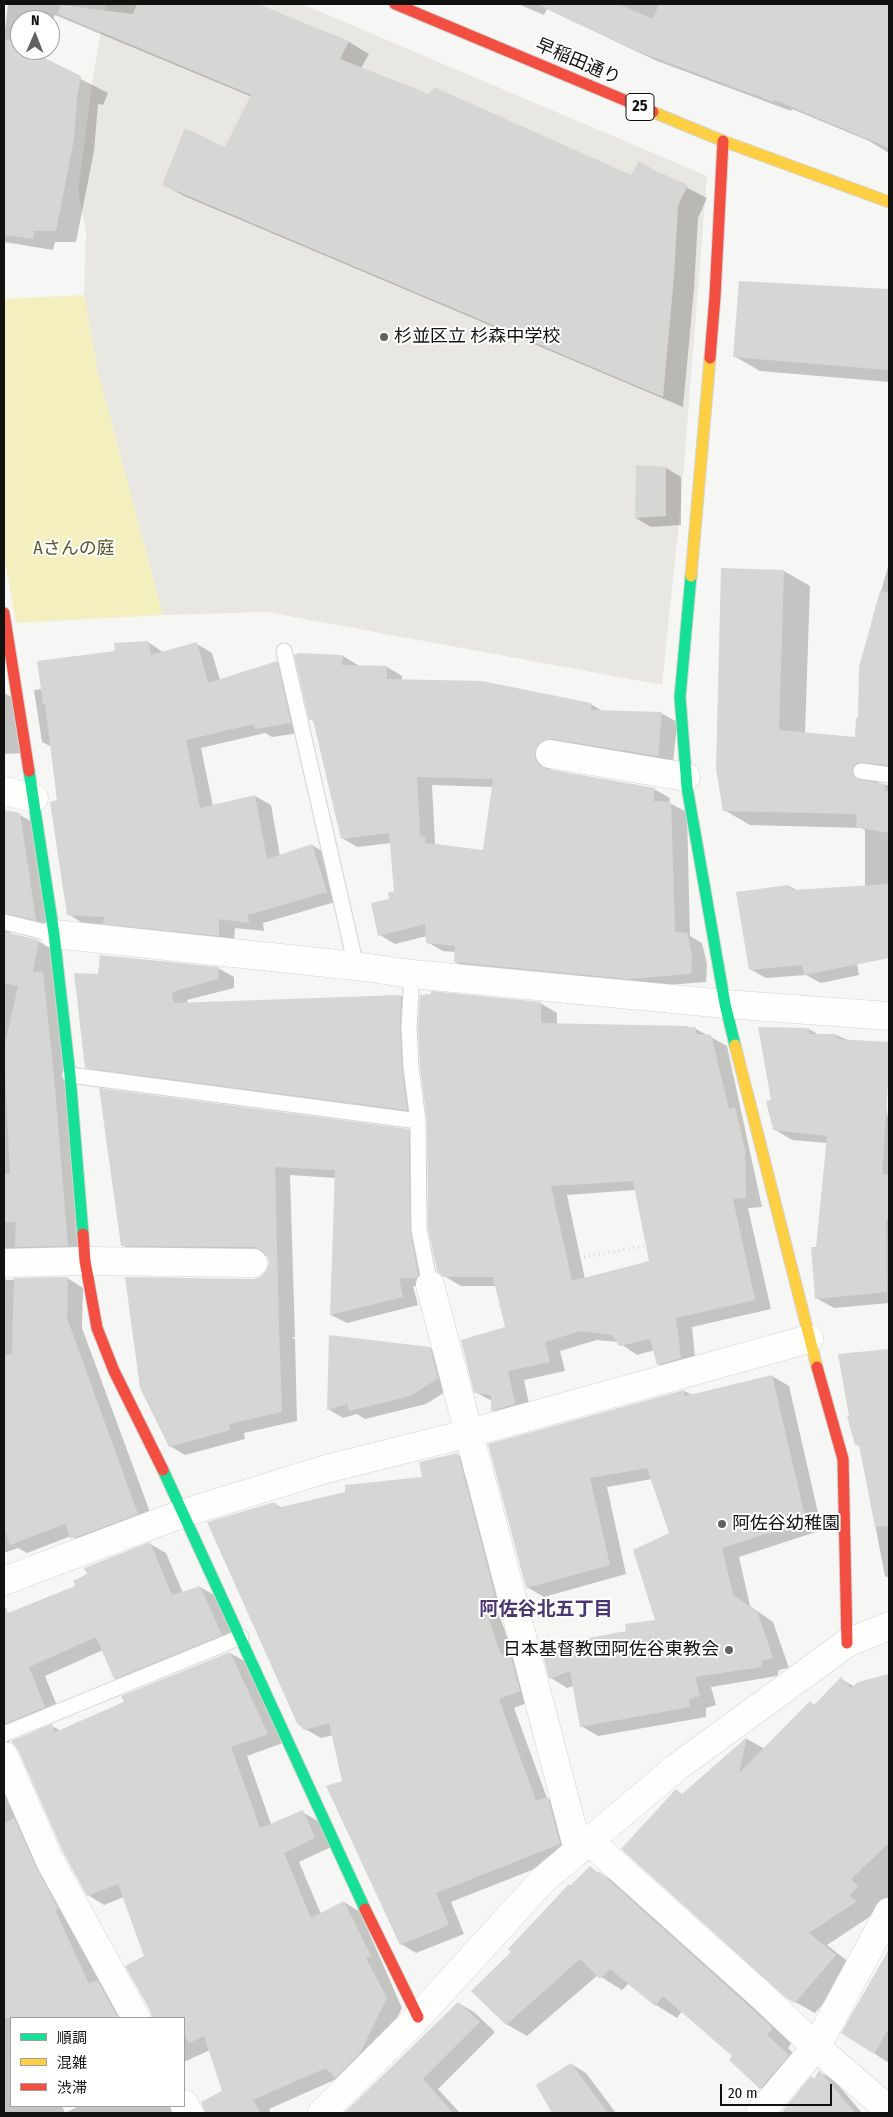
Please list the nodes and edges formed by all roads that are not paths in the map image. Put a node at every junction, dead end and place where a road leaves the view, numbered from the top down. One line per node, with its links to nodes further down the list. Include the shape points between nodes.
1 (401, 5): 2 (street, 早稲田通り / 25)
2 (723, 141): 3 (street, 早稲田通り / 25); 9 (street, via 715,296 680,697)
3 (889, 202)
4 (4, 613): 11 (street)
5 (284, 651): 14 (lane)
6 (550, 754): 9 (street)
7 (861, 771): 8 (lane)
8 (889, 774)
9 (686, 777): 16 (street)
10 (4, 791): 11 (street)
11 (34, 798): 13 (street)
12 (4, 922): 13 (lane)
13 (54, 934): 14 (street); 18 (street)
14 (356, 966): 15 (street)
15 (412, 974): 16 (street); 19 (lane, via 409,1027)
16 (725, 1004): 17 (street); 24 (street)
17 (889, 1016)
18 (70, 1075): 19 (lane); 20 (street)
19 (418, 1121): 23 (lane, via 419,1229)
20 (85, 1261): 21 (street); 22 (street); 26 (street, via 97,1328 114,1371)
21 (253, 1263)
22 (4, 1264)
23 (430, 1285): 25 (street)
24 (809, 1339): 25 (street); 30 (street, via 843,1459)
25 (470, 1433): 26 (street, via 326,1469); 33 (street)
26 (184, 1513): 27 (street); 29 (street)
27 (4, 1581)
28 (889, 1626): 30 (street)
29 (241, 1637): 31 (lane); 36 (street, via 362,1903)
30 (847, 1643): 33 (street, via 677,1766)
31 (4, 1734)
32 (4, 1756): 35 (street, via 50,1861)
33 (584, 1845): 36 (street, via 543,1880); 37 (street)
34 (889, 1912): 37 (street)
35 (135, 2017)
36 (418, 2017): 38 (street)
37 (816, 2047): 39 (street); 40 (street)
38 (331, 2110)
39 (889, 2110)
40 (760, 2113)

